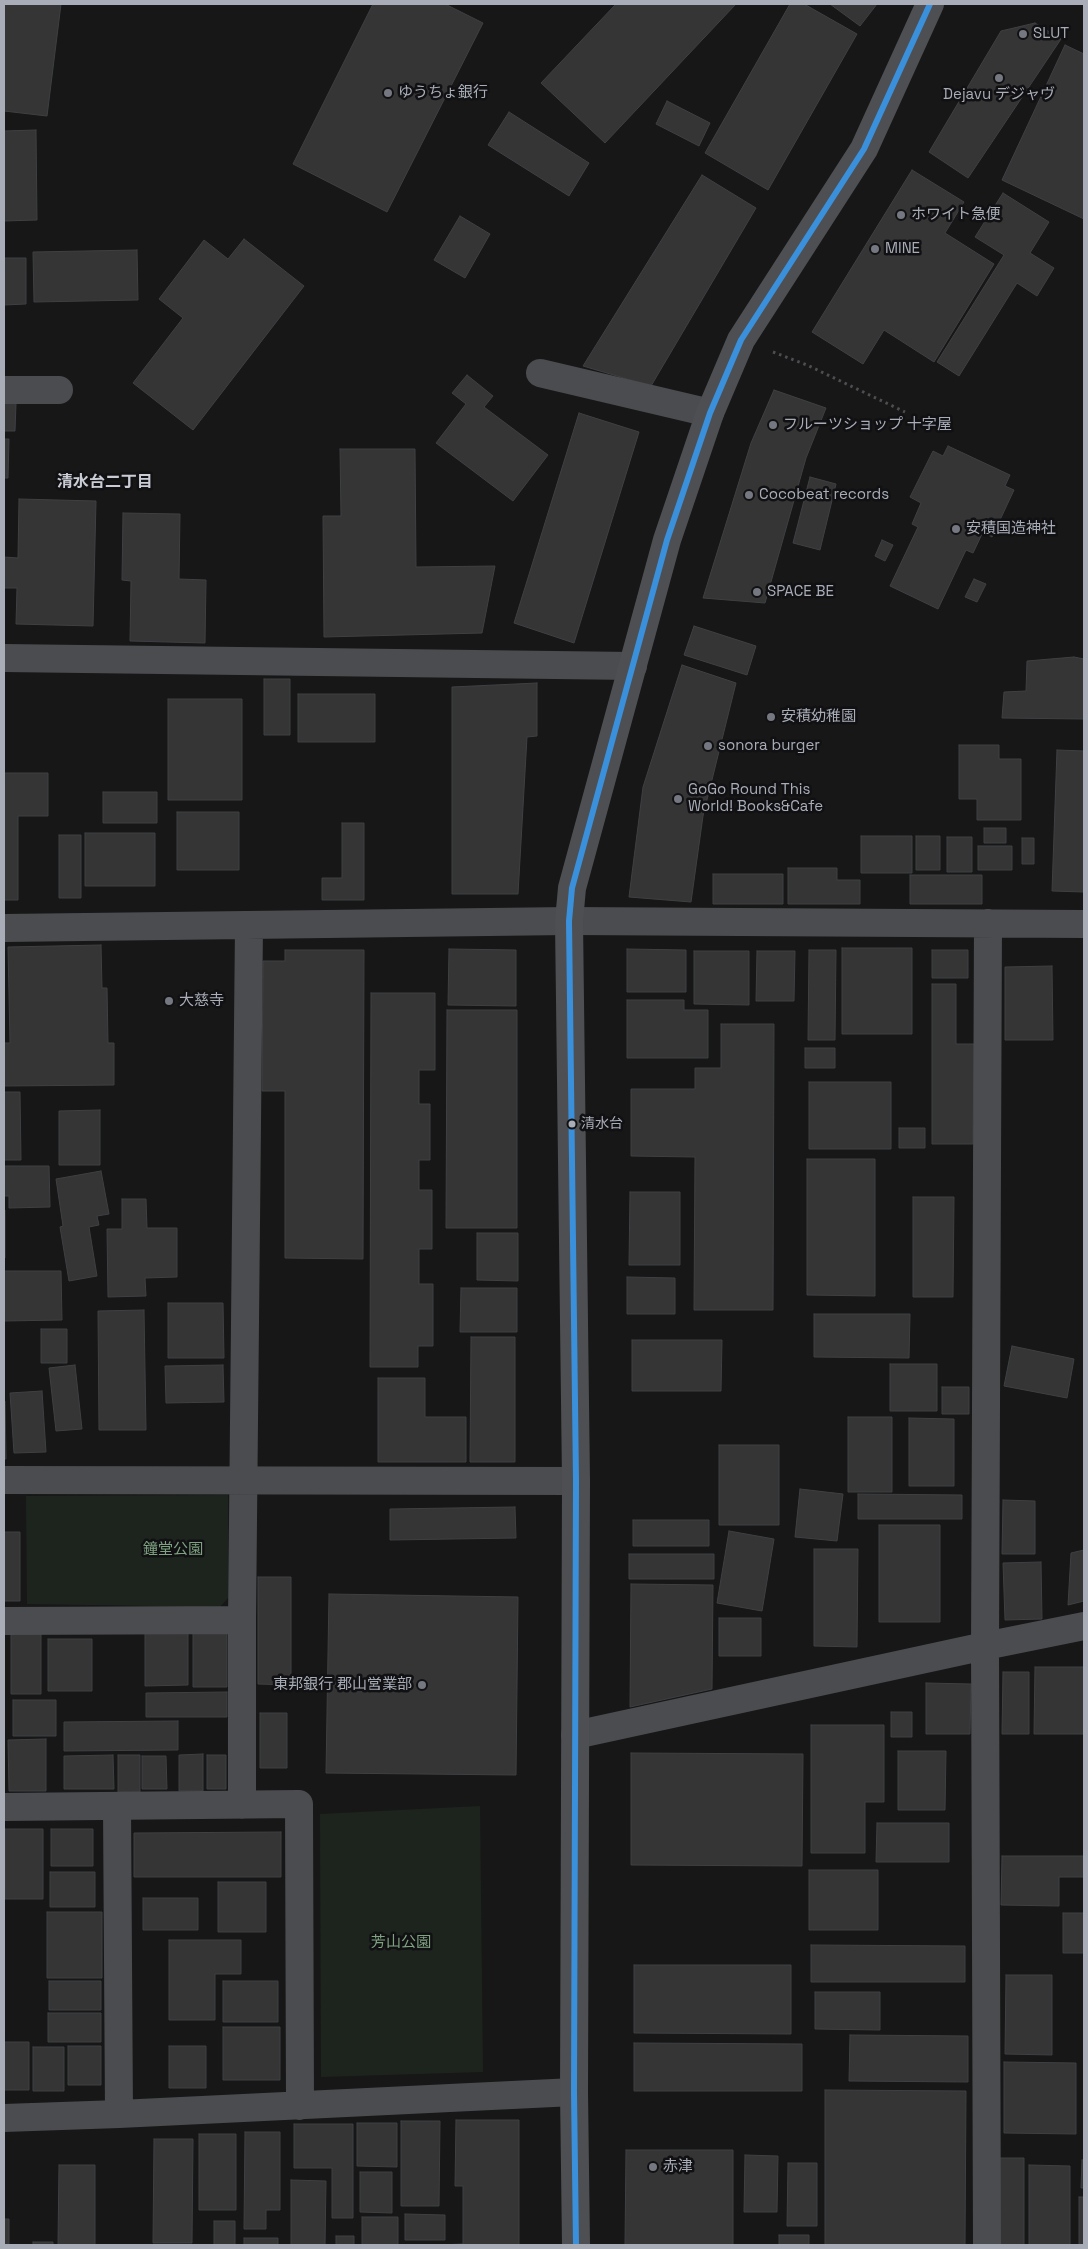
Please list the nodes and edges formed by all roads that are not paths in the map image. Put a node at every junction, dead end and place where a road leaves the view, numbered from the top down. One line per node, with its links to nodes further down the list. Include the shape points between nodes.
1 (930, 4): 5 (main road, via 864,149 741,340)
2 (540, 373): 5 (street)
3 (4, 390): 4 (street)
4 (59, 390)
5 (710, 413): 7 (main road, via 667,540)
6 (4, 658): 7 (street)
7 (633, 666): 8 (main road, via 572,888)
8 (569, 920): 9 (street); 11 (street); 15 (main road)
9 (988, 923): 10 (street); 19 (street)
10 (1084, 924)
11 (249, 925): 12 (street); 14 (street)
12 (4, 928)
13 (4, 1480): 14 (street)
14 (243, 1480): 15 (street); 16 (street)
15 (576, 1481): 20 (main road)
16 (242, 1620): 17 (street); 21 (street)
17 (4, 1621)
18 (1084, 1626): 19 (street)
19 (985, 1646): 20 (street); 29 (street)
20 (575, 1735): 24 (main road)
21 (242, 1805): 22 (street); 25 (street, via 299,1804)
22 (117, 1806): 23 (street); 26 (street)
23 (4, 1807)
24 (574, 2092): 25 (street); 28 (main road)
25 (300, 2106): 26 (street)
26 (119, 2114): 27 (street)
27 (4, 2118)
28 (576, 2245)
29 (987, 2245)

